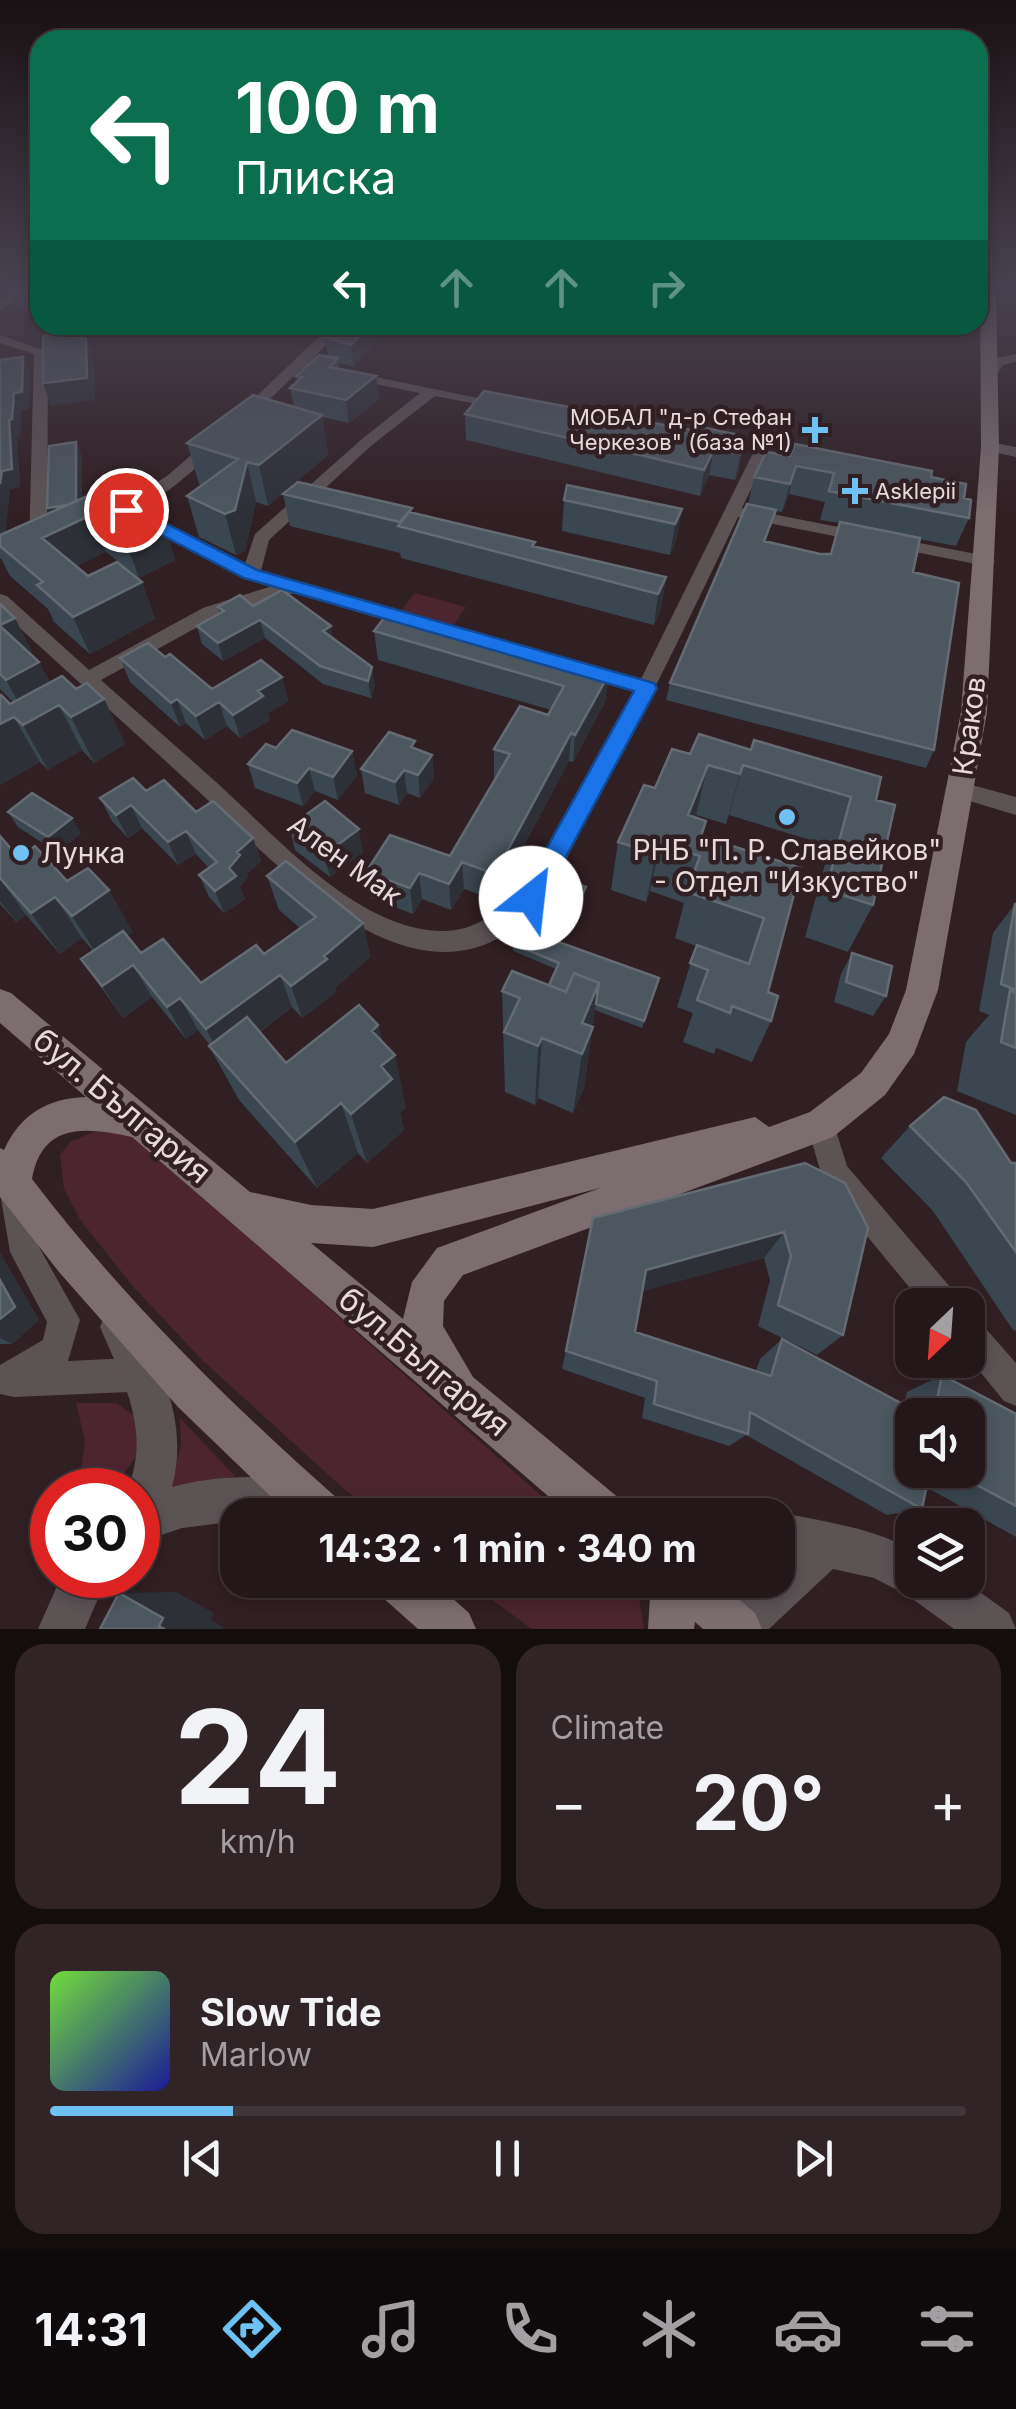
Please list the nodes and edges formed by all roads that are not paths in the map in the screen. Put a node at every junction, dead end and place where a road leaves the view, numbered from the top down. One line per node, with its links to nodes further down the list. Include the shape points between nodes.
1 (41, 361): 12 (street, via 32,553)
2 (302, 361): 5 (street)
3 (990, 361): 6 (main road, Краков)
4 (1002, 361): 6 (street)
5 (299, 364): 7 (street); 14 (street, via 173,479 118,514)
6 (990, 374): 9 (main road, Краков)
7 (432, 390): 8 (street); 14 (street, via 261,538)
8 (528, 409)
9 (1003, 450): 13 (main road, Краков, via 979,498)
10 (760, 454): 11 (street, Ален Мак)
11 (732, 510): 13 (street); 20 (street, Ален Мак)
12 (56, 542)
13 (986, 561): 21 (main road, Краков)
14 (250, 574): 15 (street)
15 (295, 588): 17 (street); 19 (street, via 217,608)
16 (0, 600): 19 (street, Ален Мак)
17 (440, 630)
18 (552, 662): 20 (street)
19 (88, 679): 20 (street, Ален Мак, via 309,878 362,917 427,941 470,940 503,924 531,898)
20 (646, 688)
21 (961, 790): 22 (street); 25 (main road, Краков, via 913,1019 873,1084)
22 (1016, 806)
23 (0, 1003): 24 (main road, бул. България)
24 (144, 1123): 26 (main road, via 89,1111 66,1114 42,1126); 27 (main road, бул. България)
25 (821, 1125): 27 (main road, Краков, via 678,1150 372,1228 311,1224); 28 (street, via 834,1174); 34 (main road, Краков, via 450,1261 428,1287 421,1314)
26 (6, 1175): 29 (main road); 32 (street, via 24,1252 64,1320 56,1350)
27 (245, 1208): 34 (main road, бул.България)
28 (931, 1288)
29 (107, 1298): 31 (street)
30 (985, 1352): 33 (street)
31 (159, 1373): 32 (street); 35 (street); 38 (main road)
32 (3, 1380)
33 (1016, 1389)
34 (458, 1391): 39 (main road, бул.България)
35 (156, 1468)
36 (226, 1498): 37 (street)
37 (251, 1498)
38 (303, 1498)
39 (592, 1498)
40 (220, 1499): 41 (street)
41 (160, 1510)
42 (795, 1537): 43 (street)
43 (828, 1543): 44 (street); 50 (street)
44 (895, 1565)
45 (74, 1598): 51 (street)
46 (417, 1598): 52 (main road)
47 (674, 1598): 53 (main road)
48 (700, 1598): 50 (main road)
49 (949, 1598): 54 (street)
50 (737, 1628)
51 (60, 1629)
52 (453, 1629)
53 (670, 1629)
54 (993, 1629)

